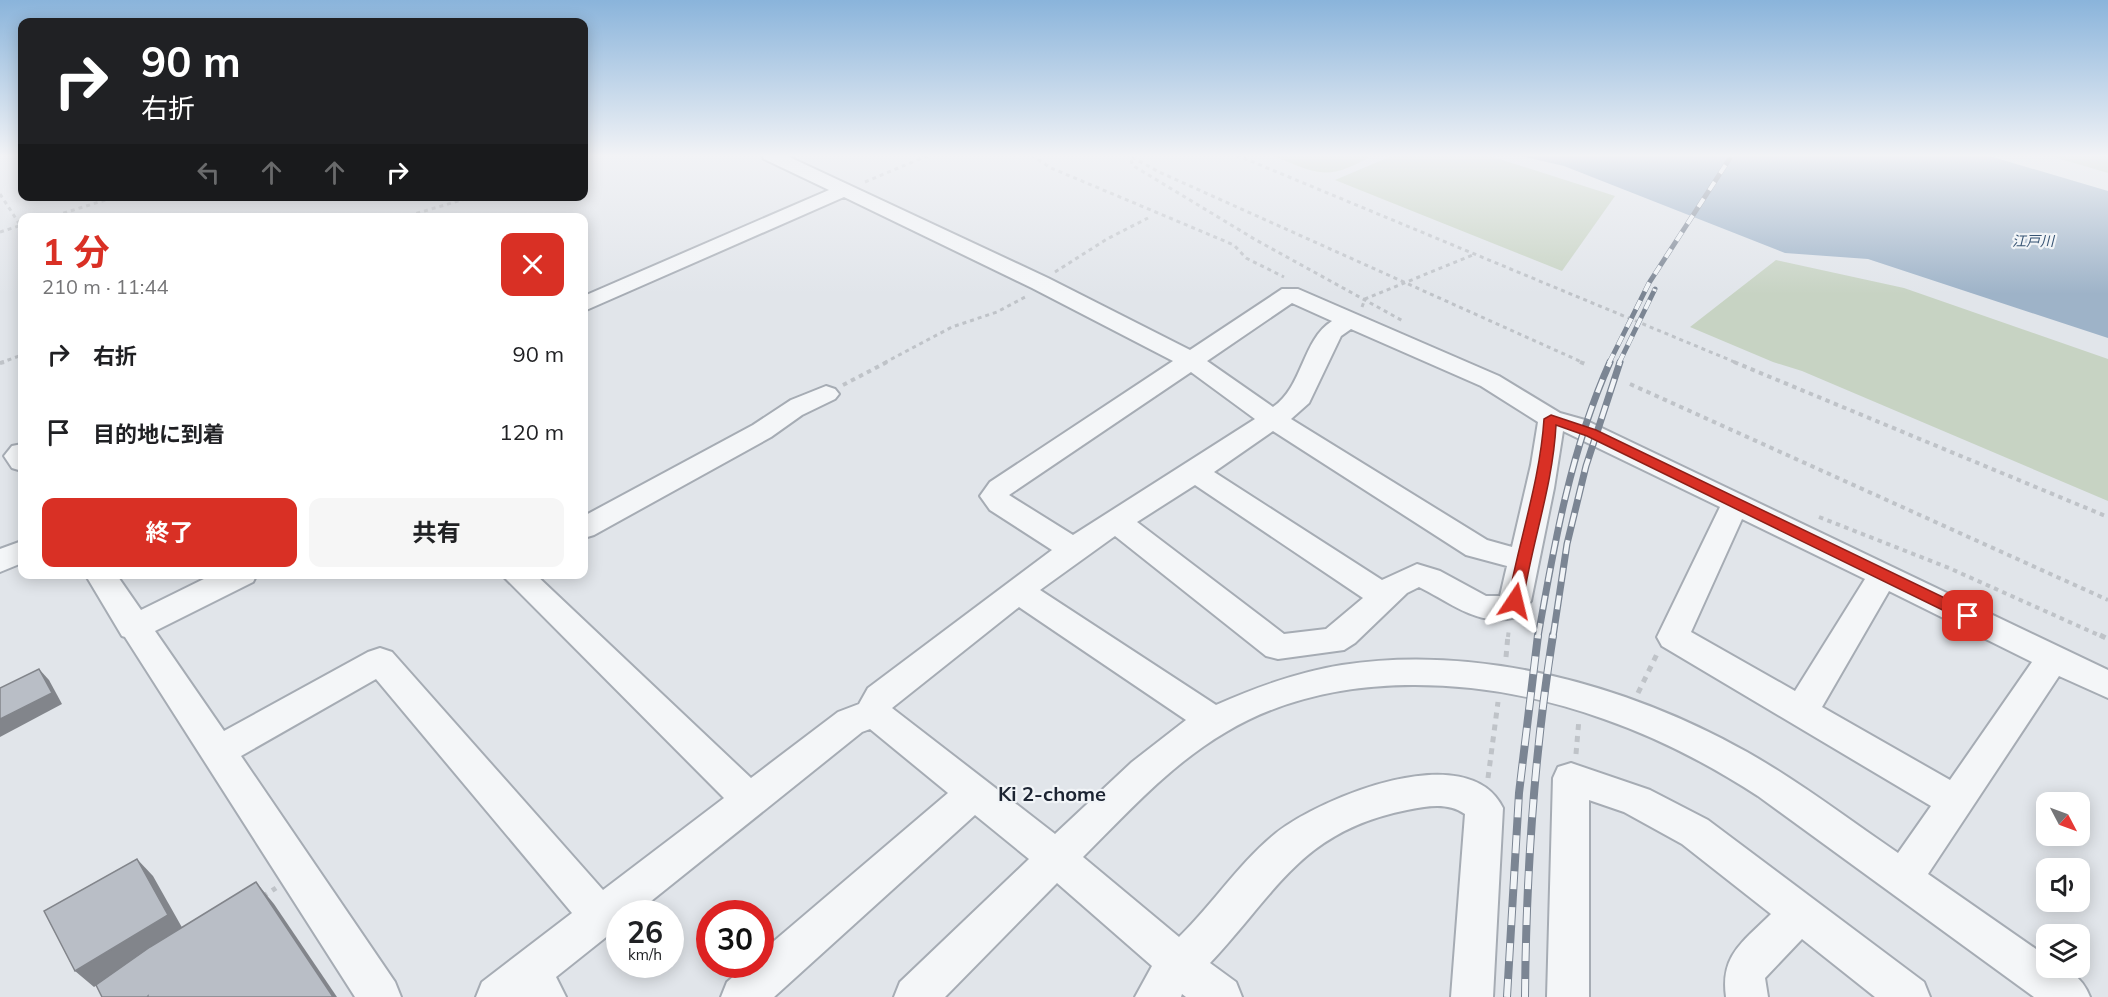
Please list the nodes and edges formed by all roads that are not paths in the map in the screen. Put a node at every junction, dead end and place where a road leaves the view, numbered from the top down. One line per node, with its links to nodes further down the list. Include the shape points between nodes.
1 (820, 202): 3 (street)
2 (859, 202): 5 (street, via 1040,283)
3 (588, 302)
4 (1357, 309): 5 (street, via 1290,294); 7 (street, via 1331,332 1296,402); 8 (street)
5 (1189, 359): 7 (street); 13 (street, via 1000,488 994,496)
6 (826, 394): 12 (street)
7 (1273, 419): 9 (street); 15 (street, via 1477,548)
8 (1551, 419): 10 (street, via 1576,426); 15 (street, via 1548,459)
9 (1195, 472): 11 (street); 22 (street)
10 (1738, 504): 17 (street); 26 (street, via 1673,637)
11 (1117, 522): 13 (street); 22 (street, via 1278,647 1332,641)
12 (588, 526)
13 (1073, 549): 21 (street)
14 (18, 553): 16 (street)
15 (1522, 560): 22 (street, via 1515,601 1505,609 1477,607 1434,579 1417,575)
16 (0, 561)
17 (1884, 574): 24 (street); 26 (street)
18 (103, 579): 23 (street)
19 (232, 579): 23 (street)
20 (521, 579): 31 (street)
21 (1018, 591): 27 (street, via 880,698); 28 (street)
22 (1383, 596)
23 (133, 628): 29 (street)
24 (2053, 658): 25 (street); 32 (street)
25 (2108, 685)
26 (1801, 711): 32 (street)
27 (871, 714): 30 (street); 31 (street, via 850,722)
28 (1214, 721): 33 (street, via 1149,768); 34 (street, via 1279,693 1353,676 1418,672 1464,675 1552,690 1656,724 1731,760)
29 (216, 753): 36 (street, via 380,662); 39 (street)
30 (974, 793): 33 (street); 40 (street)
31 (750, 800): 36 (street)
32 (1956, 802): 34 (street)
33 (1056, 858): 37 (street, via 1172,957); 41 (street)
34 (1903, 879): 47 (street)
35 (1801, 912): 44 (street, via 1695,831 1637,801 1571,778); 45 (street, via 1749,965 1744,976); 46 (street)
36 (601, 917): 38 (street)
37 (1166, 983): 42 (street, via 1194,977); 43 (street, via 1259,873 1317,824 1388,797 1456,790 1476,799 1484,808)
38 (523, 989)
39 (380, 997)
40 (742, 997)
41 (915, 997)
42 (1221, 997)
43 (1472, 997)
44 (1568, 997)
45 (1747, 997)
46 (1909, 997)
47 (2069, 997)

